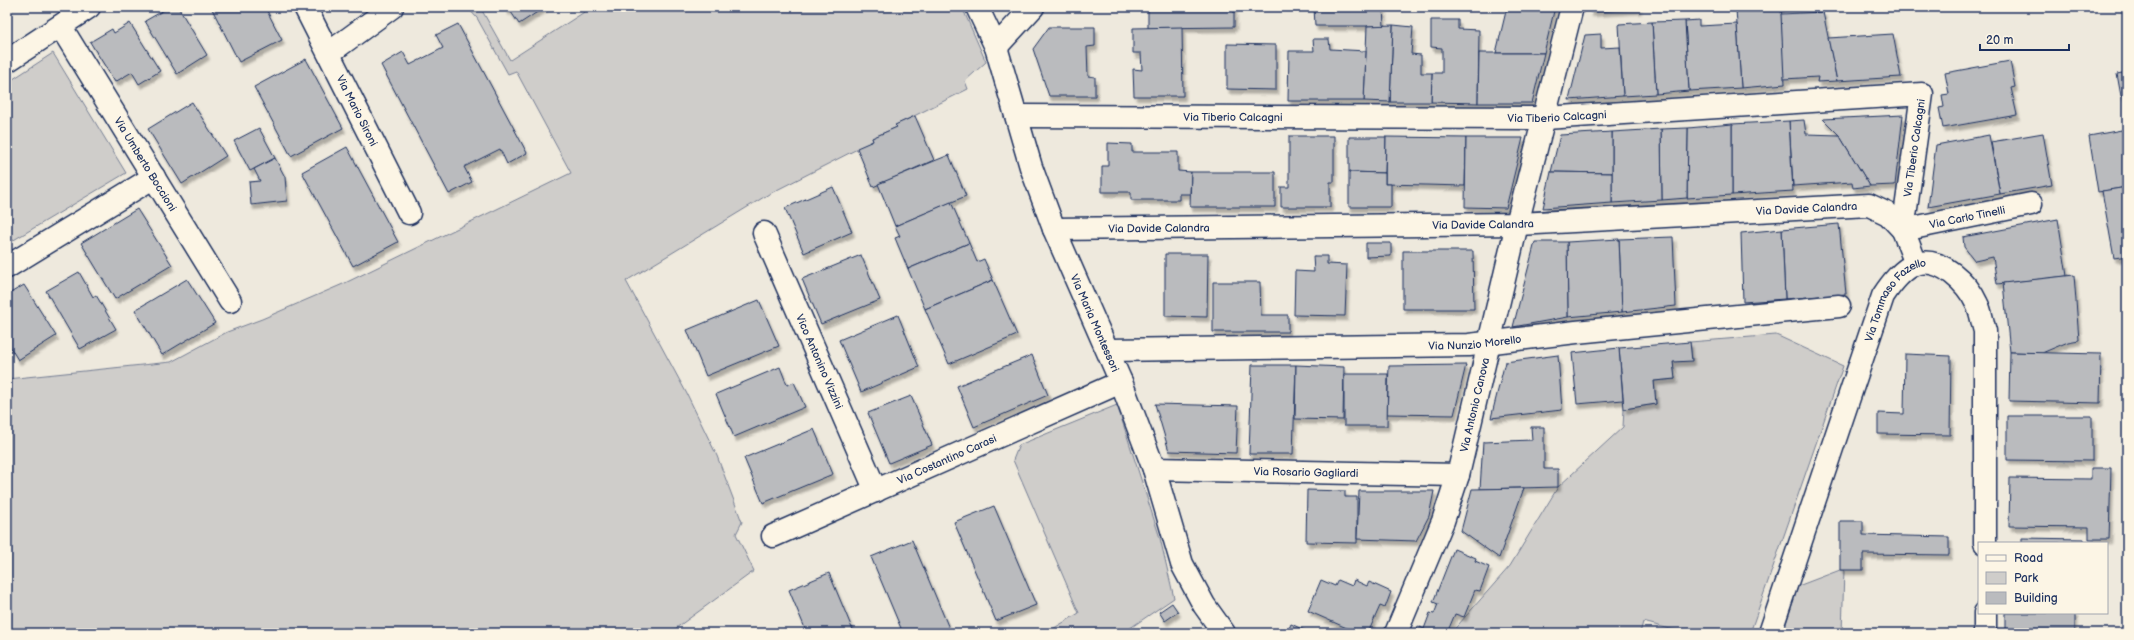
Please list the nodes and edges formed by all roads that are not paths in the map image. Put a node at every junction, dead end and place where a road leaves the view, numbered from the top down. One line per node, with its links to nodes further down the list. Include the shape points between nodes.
1 (89, 7): 7 (street)
2 (305, 7): 9 (street, Via Mario Sironi)
3 (392, 7): 9 (street)
4 (977, 7): 8 (street, Via Maria Montessori)
5 (1033, 7): 8 (street)
6 (1572, 7): 12 (street, Via Antonio Canova)
7 (61, 27): 10 (street); 13 (street, Via Umberto Boccioni)
8 (996, 47): 11 (street, Via Maria Montessori)
9 (329, 53): 15 (street, Via Mario Sironi)
10 (7, 61)
11 (1017, 116): 12 (street, Via Tiberio Calcagni); 17 (street, Via Maria Montessori, via 1031,168)
12 (1544, 118): 16 (street, Via Antonio Canova); 18 (street, Via Tiberio Calcagni, via 1922,94)
13 (154, 177): 21 (street); 22 (street, Via Umberto Boccioni)
14 (2031, 204): 18 (street, Via Carlo Tinelli)
15 (409, 213)
16 (1517, 224): 17 (street, Via Davide Calandra); 18 (street, Via Davide Calandra, via 1869,205 1888,214); 24 (street, Via Antonio Canova)
17 (1054, 229): 25 (street, Via Maria Montessori)
18 (1902, 230): 20 (street)
19 (764, 233): 29 (street, Vico Antonino Vizzini)
20 (1916, 264): 31 (street, Via Tommaso Fazello, via 1932,264 1949,271 1965,285 1978,304 1985,330); 35 (street, Via Tommaso Fazello, via 1895,278 1883,296)
21 (7, 267)
22 (230, 301)
23 (1839, 306): 24 (street, Via Nunzio Morello)
24 (1489, 343): 25 (street, Via Nunzio Morello); 28 (street, Via Antonio Canova)
25 (1108, 350): 26 (street, Via Maria Montessori)
26 (1121, 382): 27 (street, Via Maria Montessori); 29 (street, Via Costantino Carasi)
27 (1154, 469): 28 (street, Via Rosario Gagliardi); 33 (street, Via Maria Montessori, via 1182,564 1204,605)
28 (1458, 475): 34 (street, Via Antonio Canova, via 1443,521)
29 (876, 491): 30 (street, Via Costantino Carasi)
30 (773, 536)
31 (1985, 542)
32 (1985, 614): 36 (street)
33 (1224, 633)
34 (1396, 633)
35 (1770, 633)
36 (1985, 633)

